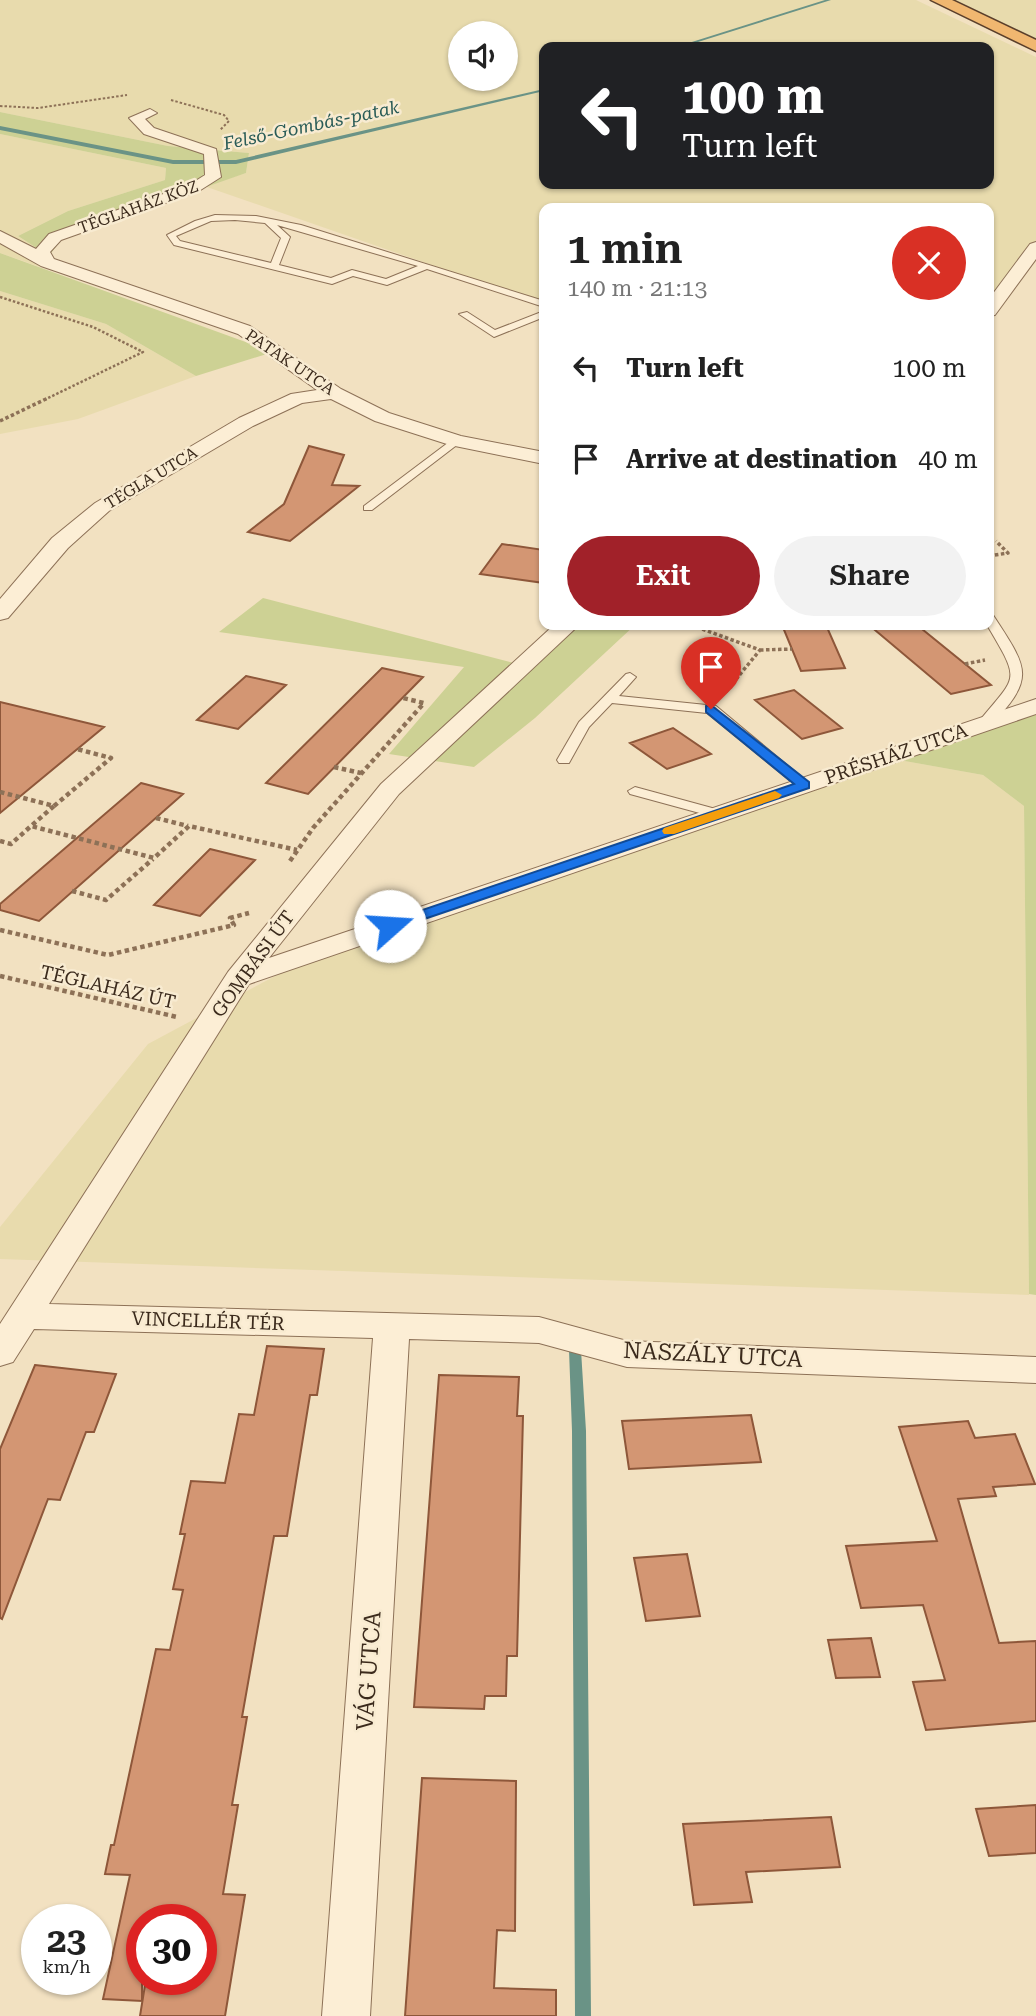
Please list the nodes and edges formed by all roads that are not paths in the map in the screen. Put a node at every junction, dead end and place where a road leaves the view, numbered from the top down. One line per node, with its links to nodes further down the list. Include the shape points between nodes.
1 (939, 0): 2 (highway)
2 (1036, 47)
3 (150, 113): 7 (street, TÉGLAHÁZ KÖZ, via 136,118 149,131 211,152 213,177 194,188 55,237 42,252)
4 (268, 222): 8 (lane, via 286,237); 8 (lane, via 213,218 171,235 177,243); 9 (lane)
5 (0, 236): 7 (street, PATAK UTCA)
6 (1036, 247): 11 (street)
7 (47, 262): 14 (street, PATAK UTCA, via 244,330)
8 (274, 266): 9 (lane, via 332,281 352,273 387,282)
9 (427, 266): 10 (lane)
10 (539, 302)
11 (994, 304)
12 (464, 314): 13 (lane, via 494,334)
13 (539, 316)
14 (334, 393): 15 (street, PATAK UTCA, via 382,417); 18 (street, TÉGLA UTCA, via 298,398 246,422 118,497 60,543)
15 (457, 441): 16 (street, PATAK UTCA); 17 (lane)
16 (539, 457)
17 (368, 508)
18 (0, 613)
19 (994, 627): 24 (lane, via 1020,680 1010,698)
20 (562, 630): 29 (street, GOMBÁSI ÚT, via 390,789)
21 (629, 677): 22 (lane)
22 (609, 699): 25 (lane, via 584,725); 26 (lane, via 711,709)
23 (1036, 706): 24 (street, PRÉSHÁZ UTCA)
24 (984, 724): 26 (street, PRÉSHÁZ UTCA)
25 (564, 760)
26 (804, 785): 28 (street, PRÉSHÁZ UTCA)
27 (635, 791): 28 (lane)
28 (718, 814): 29 (street, PRÉSHÁZ UTCA)
29 (238, 978): 30 (street, GOMBÁSI ÚT)
30 (24, 1316): 31 (street, VINCELLÉR TÉR); 32 (street, GOMBÁSI ÚT)
31 (393, 1326): 33 (street, NASZÁLY UTCA, via 539,1330 627,1354); 34 (street, VÁG UTCA)
32 (0, 1353)
33 (1036, 1370)
34 (346, 2016)

